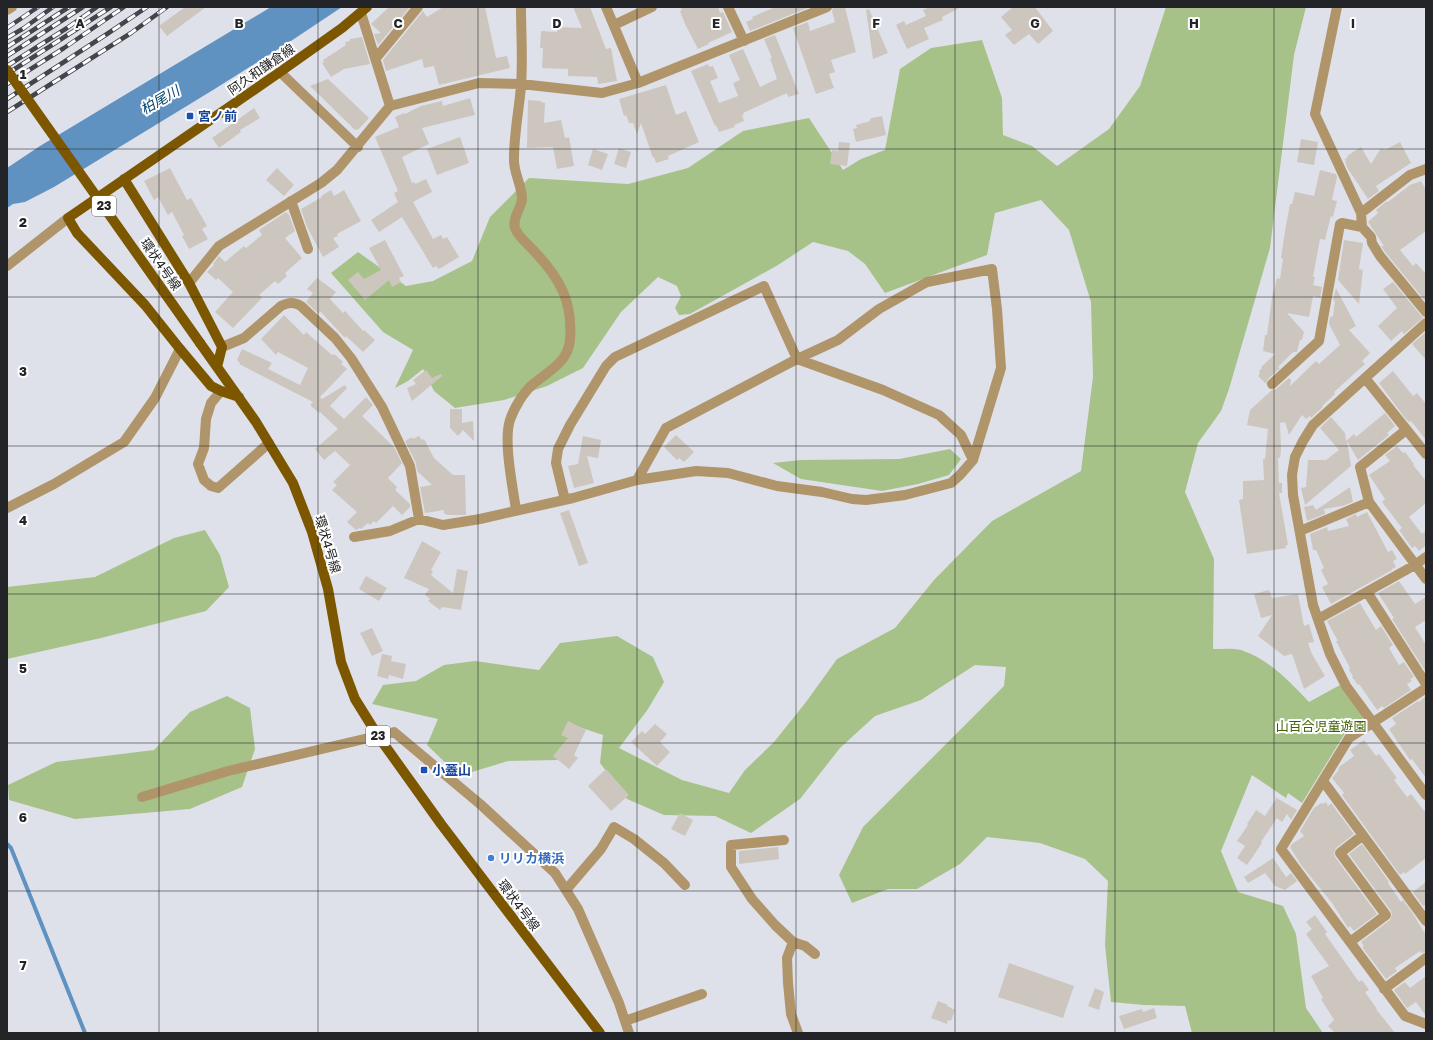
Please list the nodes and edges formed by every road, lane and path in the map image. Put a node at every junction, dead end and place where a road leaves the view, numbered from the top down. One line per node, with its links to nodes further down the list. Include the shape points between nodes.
1 (12, 7): 9 (street)
2 (418, 7): 13 (street)
3 (521, 7): 17 (street)
4 (606, 7): 11 (street)
5 (652, 7): 11 (street)
6 (728, 7): 12 (street)
7 (827, 7): 12 (street)
8 (1337, 7): 23 (street, via 1316,114)
9 (7, 10)
10 (364, 10): 13 (street); 15 (main road, 阿久和鎌倉線)
11 (614, 25): 16 (street)
12 (744, 41): 16 (street)
13 (376, 58): 18 (street)
14 (7, 70): 34 (main road, 環状4号線 / 23, bridge)
15 (280, 72): 19 (street); 21 (main road, 阿久和鎌倉線)
16 (638, 83): 17 (street, via 602,93)
17 (521, 84): 18 (street, via 479,83); 47 (street, via 514,162 522,200 514,223 515,229 549,267 559,283 570,312 570,342 566,355 532,385 514,409 509,422 507,447)
18 (390, 106): 19 (street)
19 (358, 147): 22 (street, via 321,183)
20 (1426, 169): 23 (street, via 1410,175)
21 (124, 179): 24 (main road, 阿久和鎌倉線); 28 (main road, 23)
22 (291, 201): 26 (street); 28 (street, via 219,246)
23 (1361, 213): 25 (street)
24 (68, 218): 27 (street); 32 (main road, via 77,233 145,305)
25 (1362, 228): 29 (street, via 1371,237 1380,256); 36 (street, via 1340,224 1318,341)
26 (308, 250)
27 (7, 266)
28 (189, 283): 31 (main road, 23)
29 (1426, 312)
30 (1426, 323): 35 (street)
31 (222, 346): 34 (main road); 48 (street, via 244,338 281,306 295,303 301,306 352,358 382,407 410,466)
32 (180, 350): 37 (main road, via 211,386); 46 (street, via 155,398 124,442 54,484)
33 (797, 359): 42 (street, via 883,390 939,415 961,435); 42 (street, via 838,340 879,309 927,282 992,269 1001,368); 43 (street, via 666,428); 44 (street, via 764,286 615,357 606,366 558,449 556,463)
34 (217, 367): 38 (main road, 環状4号線 / 23)
35 (1364, 378): 39 (street); 49 (street, via 1313,425 1295,457 1292,475 1293,495)
36 (1272, 384)
37 (221, 391): 38 (main road); 40 (street, via 211,403 206,418 204,448 198,464 204,480 218,488)
38 (239, 397): 40 (main road, 環状4号線 / 23)
39 (1406, 430): 41 (street); 45 (street, via 1360,467)
40 (269, 443): 59 (main road, 環状4号線 / 23, via 293,483 312,532 328,589 341,662 355,699)
41 (1424, 447)
42 (973, 460): 43 (street, via 950,483 905,495 866,500 777,486 728,473 696,471)
43 (637, 480): 44 (street)
44 (565, 500): 47 (street)
45 (1369, 502): 49 (street); 52 (street)
46 (8, 504)
47 (516, 510): 48 (street, via 442,525)
48 (419, 519): 50 (street, via 390,531)
49 (1300, 531): 55 (street, via 1313,605)
50 (354, 537)
51 (1426, 556): 52 (street)
52 (1415, 565): 53 (street); 54 (street)
53 (1426, 579)
54 (1367, 592): 55 (street); 56 (street)
55 (1318, 619): 58 (street, via 1330,654 1346,686)
56 (1426, 684)
57 (1426, 688): 58 (street)
58 (1372, 723): 60 (street, via 1350,738); 61 (street)
59 (378, 736): 62 (street, via 228,771); 66 (street, via 394,732 480,804 555,873); 76 (main road, 環状4号線 / 23, via 441,824)
60 (1323, 781): 63 (street); 69 (street, via 1281,849)
61 (1426, 795)
62 (142, 797)
63 (1363, 835): 67 (street); 69 (street, via 1340,853 1386,915)
64 (784, 840): 68 (street, via 731,845 731,867 752,899)
65 (685, 885): 66 (street, via 664,863 634,839 614,828 601,849)
66 (566, 890): 74 (street, via 578,908)
67 (1426, 920)
68 (793, 942): 70 (street, via 805,946); 78 (street, via 787,958 788,982 791,1014)
69 (1350, 942): 72 (street)
70 (815, 954)
71 (1426, 958): 72 (street)
72 (1384, 988): 75 (street, via 1405,1016)
73 (702, 994): 74 (street)
74 (625, 1021): 77 (street)
75 (1426, 1024)
76 (600, 1033)
77 (629, 1033)
78 (798, 1033)

